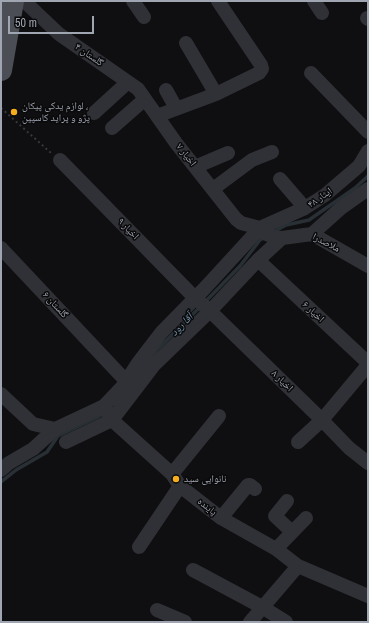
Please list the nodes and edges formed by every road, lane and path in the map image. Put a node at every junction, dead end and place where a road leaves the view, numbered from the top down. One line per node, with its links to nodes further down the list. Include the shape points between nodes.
1 (13, 1): 7 (main road)
2 (24, 1): 9 (street, گلستان ۴, via 59,34)
3 (134, 1): 5 (street)
4 (218, 1): 11 (street, via 262,69 259,74)
5 (144, 17)
6 (186, 43): 11 (street)
7 (1, 70)
8 (311, 73): 17 (street)
9 (137, 90): 14 (street); 15 (street, اخیار ۷); 16 (street)
10 (166, 90): 13 (street)
11 (216, 94): 13 (street)
12 (1, 108): 21 (path)
13 (176, 108): 15 (street)
14 (94, 113)
15 (157, 116): 22 (street, اخیار ۷)
16 (112, 128)
17 (368, 132)
18 (368, 151): 26 (street, ایثار ۴۸, via 359,166 343,181)
19 (272, 152): 24 (street, via 252,160)
20 (228, 153): 22 (street)
21 (60, 160): 34 (street, اخیار ۹)
22 (195, 167): 24 (street, اخیار ۷)
23 (280, 179): 26 (street)
24 (213, 189): 27 (street, اخیار ۷)
25 (368, 189): 29 (street, via 341,208)
26 (306, 208): 28 (street, ایثار ۴۸)
27 (236, 219): 28 (street, ملاصدرا)
28 (260, 228): 30 (street, ملاصدرا, via 264,233); 34 (street)
29 (312, 234): 30 (street, ملاصدرا); 33 (street, ملاصدرا)
30 (282, 238): 32 (street)
31 (1, 248): 37 (street, گلستان ۶)
32 (258, 260): 35 (street); 36 (street, اخیار ۶)
33 (368, 266)
34 (195, 298): 35 (street, اخیار ۸); 37 (street, via 161,333)
35 (210, 311): 41 (street, via 154,365); 42 (street, اخیار ۸)
36 (368, 364): 42 (street)
37 (126, 381): 39 (street)
38 (1, 394): 43 (street, via 33,424)
39 (104, 406): 41 (street, پاینده); 43 (street)
40 (219, 416): 48 (street)
41 (112, 420): 44 (street); 48 (street, پاینده)
42 (322, 420): 45 (street); 46 (street, اخیار ۸)
43 (55, 429): 47 (street)
44 (66, 442)
45 (298, 442)
46 (368, 464)
47 (1, 470)
48 (172, 474): 49 (street, پاینده)
49 (180, 486): 52 (street, پاینده); 55 (street)
50 (256, 489): 52 (street, via 248,486)
51 (287, 501): 54 (street, via 275,516)
52 (220, 518): 56 (street, پاینده)
53 (306, 518): 54 (street)
54 (292, 532): 56 (street)
55 (139, 547)
56 (276, 549): 57 (street, پاینده)
57 (298, 566): 59 (street, پاینده); 60 (street)
58 (193, 570): 60 (street)
59 (368, 596)
60 (262, 607): 63 (street); 64 (street)
61 (157, 610): 62 (street)
62 (185, 622)
63 (250, 622)
64 (286, 622)

